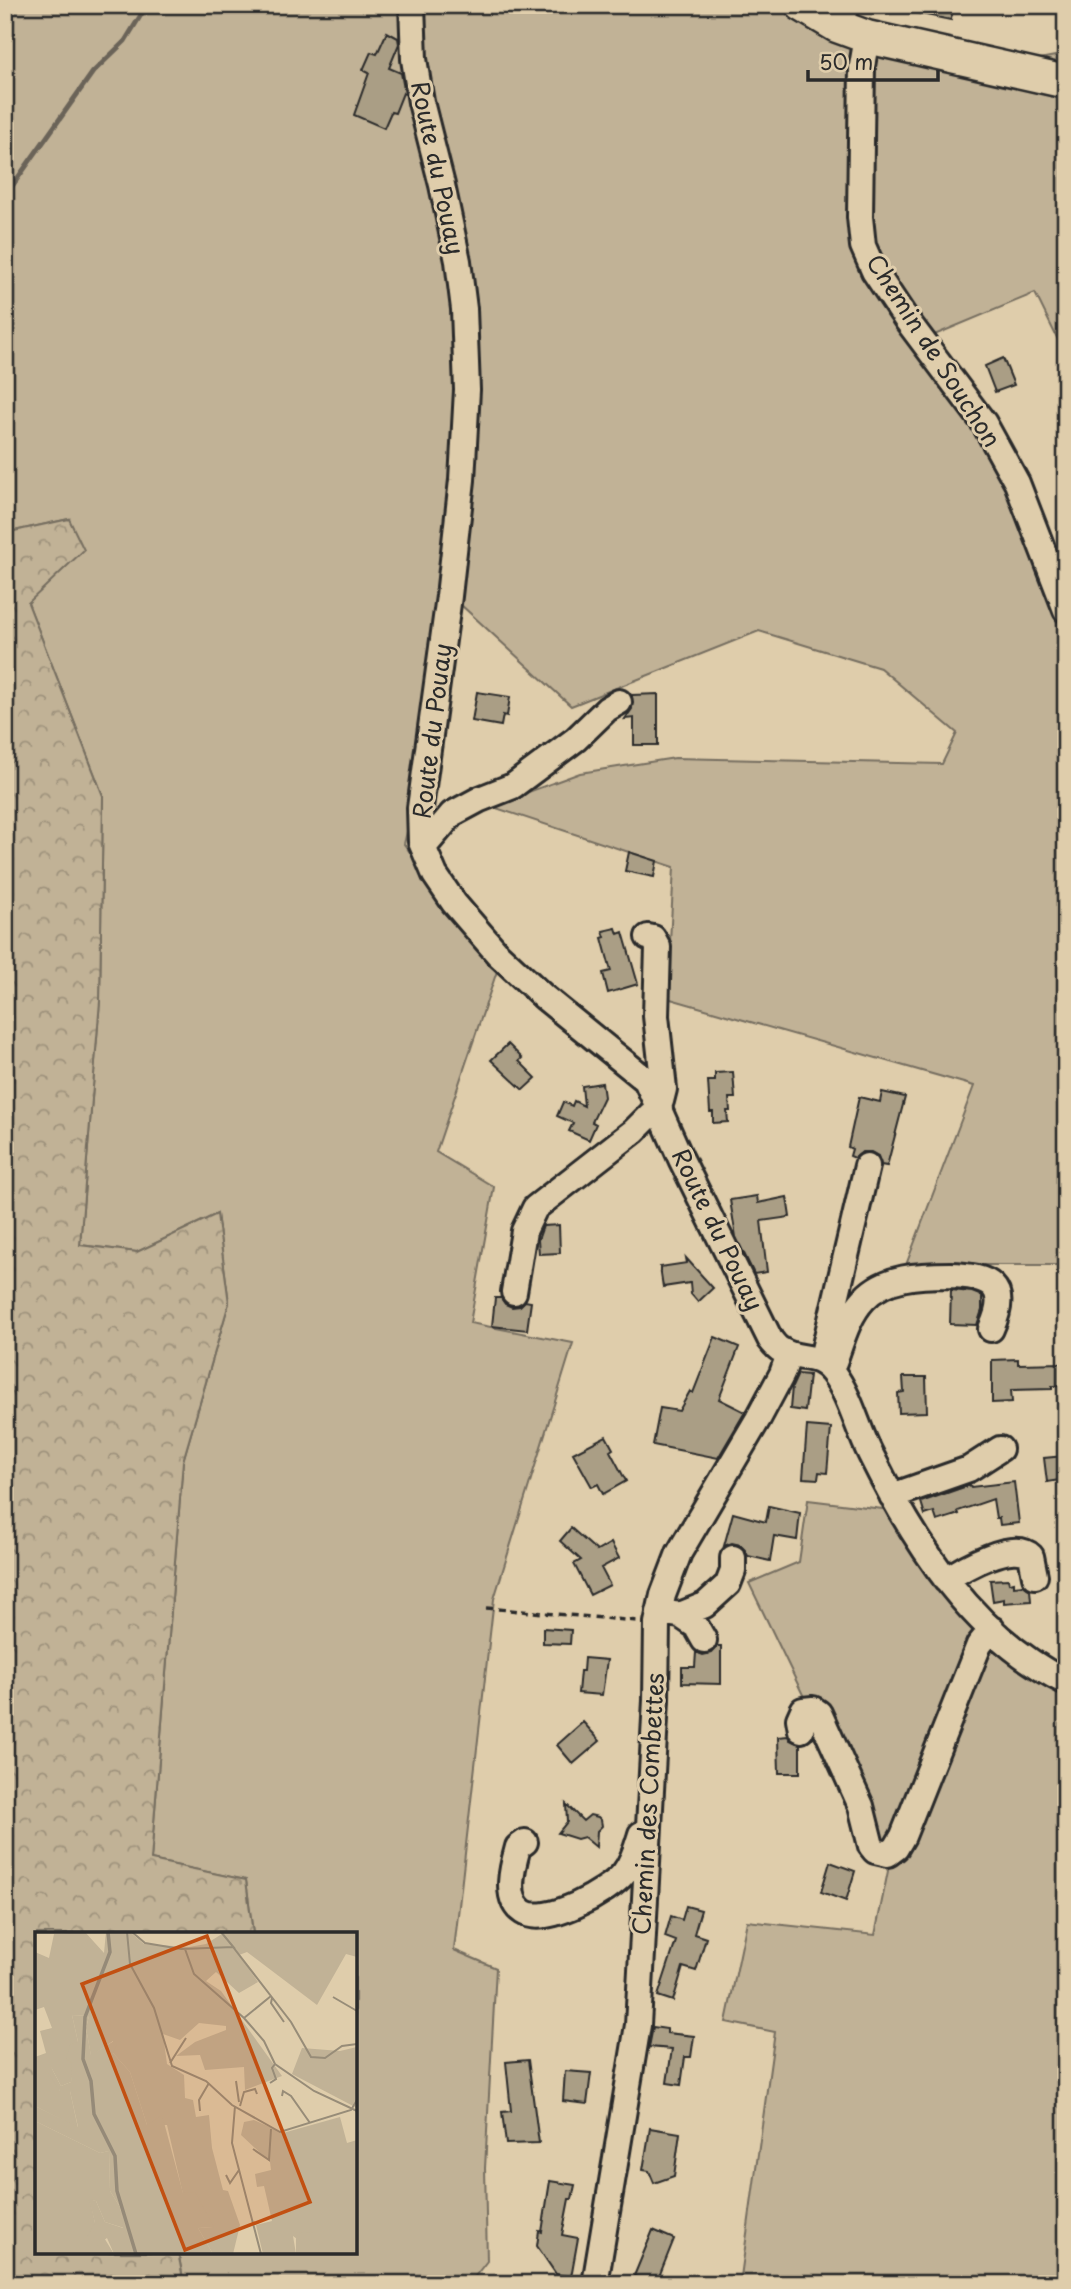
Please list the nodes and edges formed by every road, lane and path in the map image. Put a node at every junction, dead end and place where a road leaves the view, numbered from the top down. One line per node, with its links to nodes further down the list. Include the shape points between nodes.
1 (412, 5): 9 (street, Route du Pouay, via 421,102 458,261 467,390 462,480 420,808)
2 (802, 5): 3 (main road)
3 (842, 15): 4 (main road)
4 (867, 37): 5 (main road); 6 (street, Chemin de Souchon, via 862,66 863,246 906,319 984,423)
5 (1066, 82)
6 (1057, 565): 7 (street, Chemin de Souchon)
7 (1066, 610)
8 (619, 702): 9 (street, via 513,786 452,814)
9 (424, 847): 11 (street, Route du Pouay, via 435,875 454,903 498,954 646,1080)
10 (648, 937): 11 (street, via 658,947 656,1016 664,1089)
11 (659, 1106): 13 (street, via 535,1208 524,1231); 15 (street, Route du Pouay, via 770,1339)
12 (867, 1166): 16 (street)
13 (514, 1292)
14 (991, 1329): 16 (street, via 999,1299 987,1280 930,1275 900,1279 865,1297 853,1311 834,1362)
15 (789, 1354): 16 (street); 23 (street, Chemin des Combettes, via 758,1419 679,1553 669,1576)
16 (825, 1364): 18 (street, via 842,1387)
17 (1000, 1449): 18 (street, via 969,1469)
18 (892, 1496): 21 (street)
19 (733, 1558): 23 (street, via 732,1577 705,1605)
20 (1035, 1576): 21 (street, via 1031,1556 1022,1549 969,1565)
21 (946, 1580): 24 (street)
22 (486, 1608): 23 (path)
23 (665, 1617): 25 (street, via 696,1626); 28 (street, Chemin des Combettes)
24 (992, 1629): 26 (street); 27 (street, via 979,1645 903,1836 888,1854 871,1846 861,1806 819,1713 803,1710)
25 (704, 1640)
26 (1066, 1682)
27 (801, 1730)
28 (649, 1824): 29 (street, via 644,1826 629,1866 615,1882 578,1906 543,1914 522,1911 511,1884 518,1847); 30 (street, Chemin des Combettes, via 638,2025)
29 (524, 1842)
30 (595, 2284)

